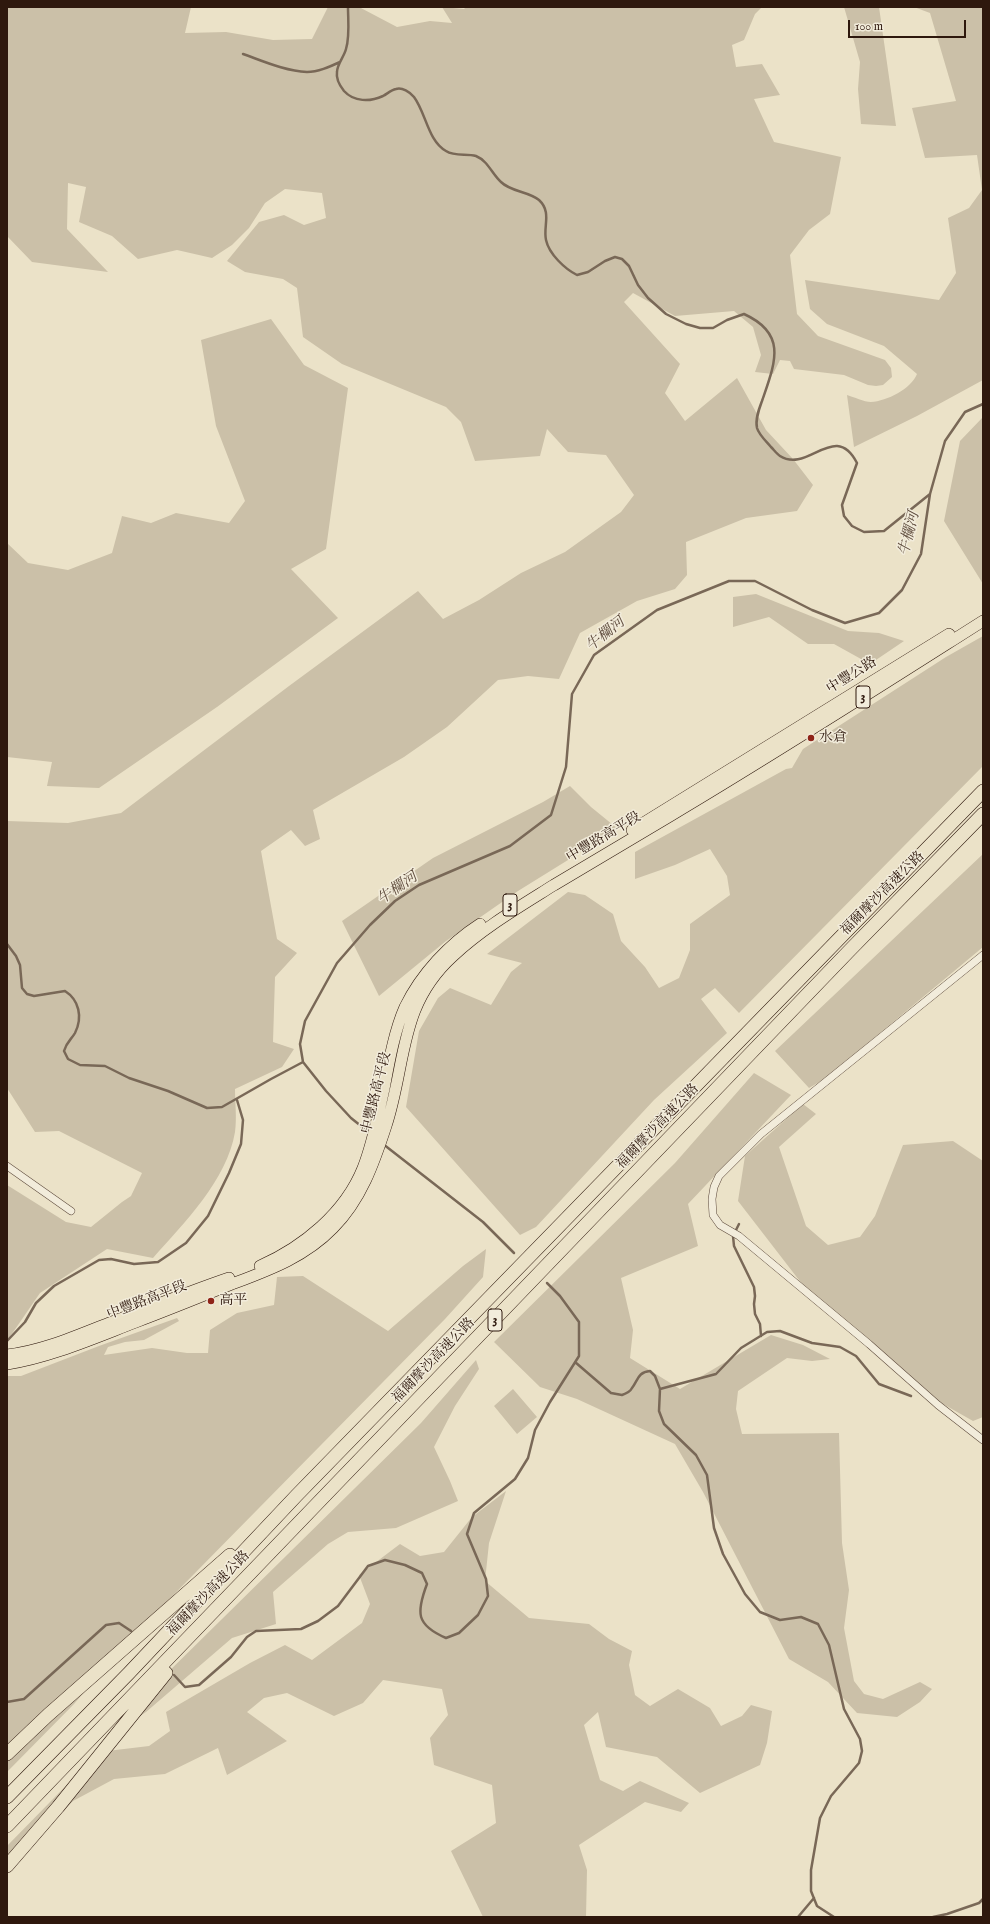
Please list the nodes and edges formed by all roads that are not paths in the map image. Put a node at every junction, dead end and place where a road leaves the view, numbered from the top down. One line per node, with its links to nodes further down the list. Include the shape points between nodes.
1 (983, 613): 3 (main road, 中豐公路 / 3)
2 (983, 621): 3 (main road, 中豐公路 / 3)
3 (740, 769): 8 (main road, 中豐路高平段 / 3, via 539,894 480,933 437,967 411,1017)
4 (983, 791): 13 (highway, 福爾摩沙高速公路 / 3)
5 (983, 814): 14 (highway, 福爾摩沙高速公路 / 3)
6 (983, 955): 12 (street, via 761,1134 719,1176 712,1199 713,1215 720,1225 739,1236 938,1405)
7 (7, 1166): 9 (street)
8 (366, 1170): 10 (main road, 中豐路高平段 / 3, via 330,1218 289,1252 238,1275 85,1332 23,1353); 11 (main road, 中豐路高平段 / 3, via 355,1201 333,1228 305,1251 282,1264 52,1353)
9 (71, 1211)
10 (7, 1355)
11 (7, 1364)
12 (983, 1440)
13 (297, 1495): 15 (highway, via 48,1714); 16 (highway, 福爾摩沙高速公路 / 3, via 129,1673)
14 (217, 1609): 17 (highway, 福爾摩沙高速公路 / 3); 18 (highway, via 58,1807)
15 (7, 1754)
16 (7, 1797)
17 (7, 1826)
18 (7, 1866)

